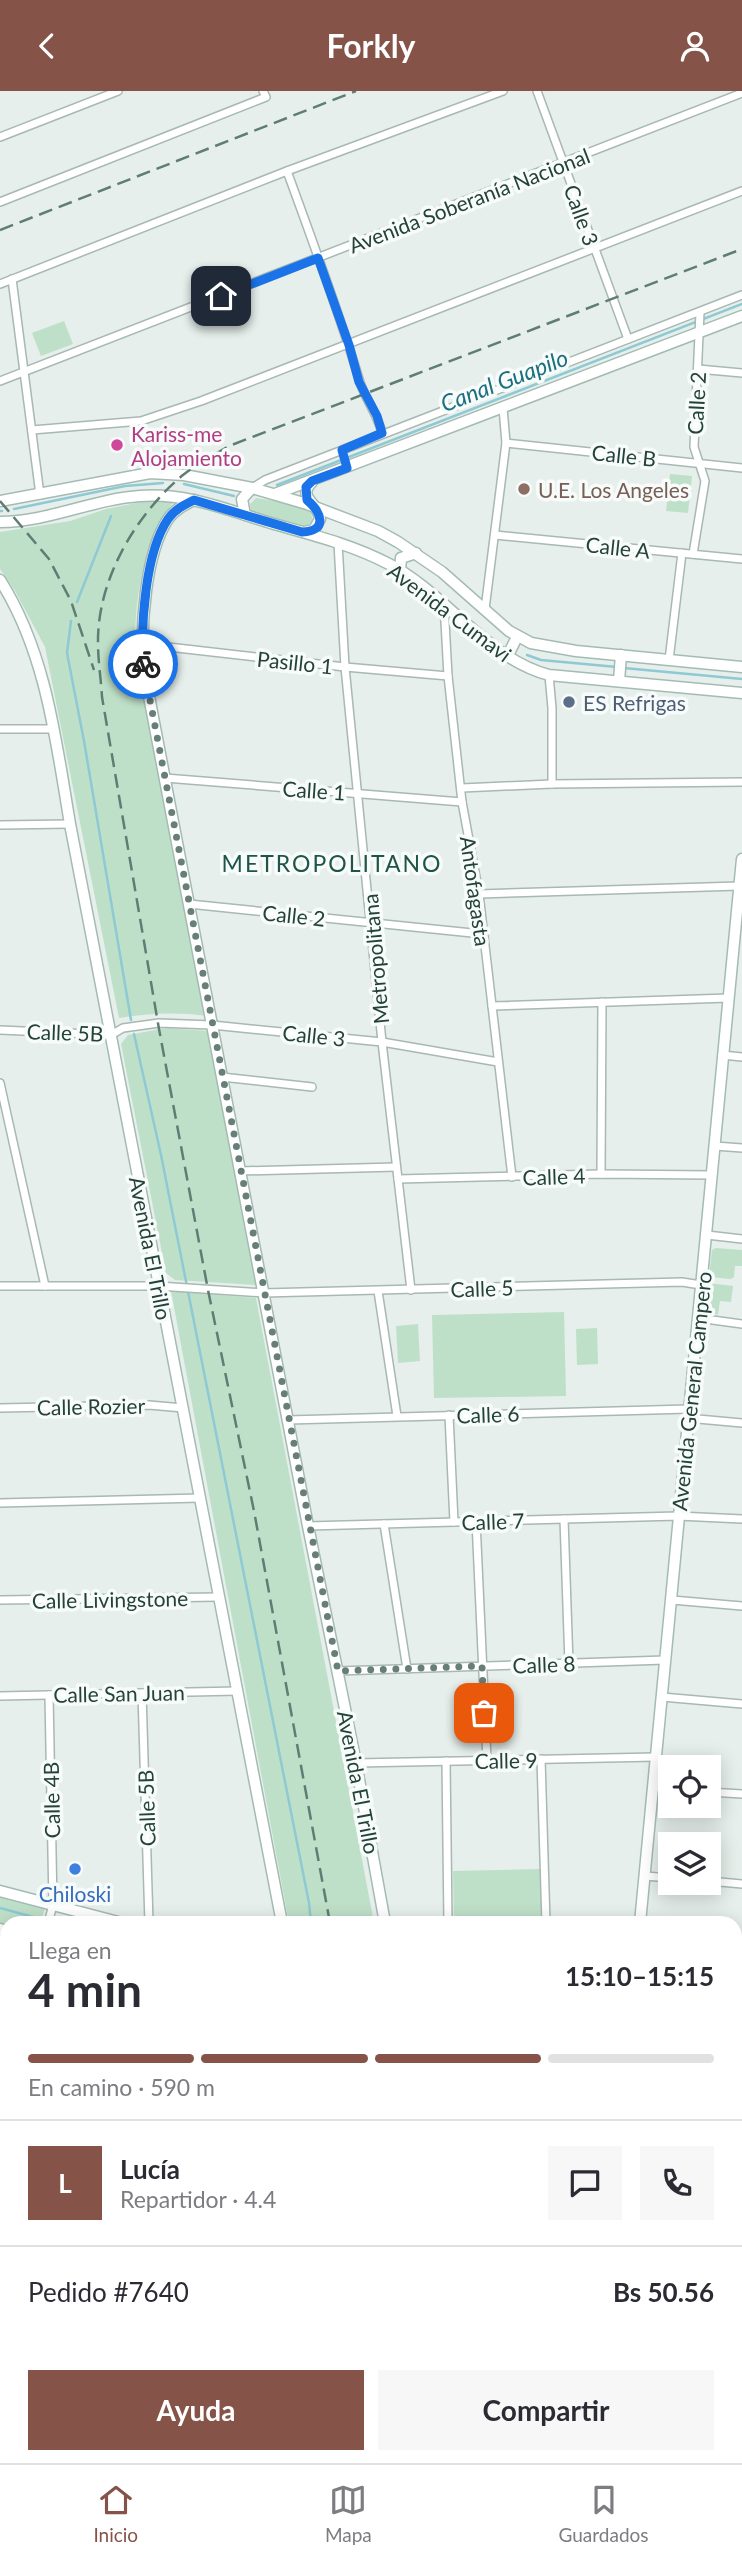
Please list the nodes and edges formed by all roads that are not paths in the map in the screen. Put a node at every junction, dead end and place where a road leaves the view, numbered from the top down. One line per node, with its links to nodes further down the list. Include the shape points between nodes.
1 (118, 91): 6 (street)
2 (503, 91): 8 (street)
3 (537, 91): 7 (street, Calle 3)
4 (742, 93): 7 (street, Avenida Soberanía Nacional)
5 (264, 94): 10 (street)
6 (0, 137)
7 (564, 163): 11 (street, Calle 3); 12 (street, Avenida Soberanía Nacional)
8 (287, 170): 12 (street); 13 (street)
9 (742, 191): 11 (street)
10 (0, 202)
11 (595, 249): 19 (street, Calle 3); 20 (street)
12 (318, 258): 20 (street); 22 (street, Avenida Soberanía Nacional)
13 (12, 279): 14 (street); 22 (street)
14 (0, 284)
15 (742, 295): 16 (street)
16 (699, 314): 18 (street, Calle 2); 19 (street)
17 (742, 316): 18 (main road)
18 (700, 331): 21 (street, Calle 2); 25 (main road)
19 (628, 339): 27 (street)
20 (349, 345): 26 (street, via 141,421); 27 (street, via 359,382)
21 (698, 369): 23 (street); 30 (street, Calle 2, via 694,447)
22 (25, 373): 24 (street, Avenida Soberanía Nacional); 26 (street)
23 (742, 373)
24 (0, 381)
25 (503, 408): 28 (street); 31 (main road)
26 (32, 430): 36 (street)
27 (382, 433): 29 (street)
28 (506, 443): 30 (street, Calle B); 43 (street)
29 (342, 451): 31 (street); 34 (street)
30 (700, 463): 32 (street, Calle B); 47 (street, Calle 2, via 705,481)
31 (347, 466): 33 (main road)
32 (742, 468)
33 (312, 481): 35 (main road); 39 (main road, via 305,495)
34 (252, 488): 35 (main road, Avenida Cumavi); 36 (main road, Avenida Cumavi, via 150,473); 40 (main road, via 243,499)
35 (274, 494): 39 (main road, Avenida Cumavi)
36 (40, 495): 38 (main road, Avenida Cumavi)
37 (194, 500): 40 (main road, Avenida Cumavi); 41 (main road, Avenida Cumavi, via 139,496); 54 (main road, Avenida El Trillo, via 168,518 155,549)
38 (0, 501)
39 (318, 509): 42 (main road, via 318,525); 45 (main road, Avenida Cumavi, via 378,531)
40 (245, 515): 42 (main road, Avenida Cumavi)
41 (0, 522)
42 (302, 532): 44 (main road, Avenida Cumavi)
43 (495, 535): 46 (street, Calle A); 52 (street)
44 (338, 543): 49 (main road, Avenida Cumavi); 58 (street, Metropolitana)
45 (416, 554): 49 (main road, via 401,558); 52 (main road, Avenida Cumavi)
46 (682, 554): 47 (street, Calle A); 57 (street)
47 (693, 554): 48 (street, Calle A)
48 (742, 559)
49 (400, 571): 51 (main road, Avenida Cumavi)
50 (0, 580): 65 (main road, Avenida El Trillo, via 39,664)
51 (444, 604): 55 (main road, Avenida Cumavi); 61 (street, Antofagasta)
52 (485, 609): 53 (main road, Avenida Cumavi)
53 (517, 637): 55 (main road); 56 (main road, Avenida Cumavi)
54 (142, 644): 58 (street, Pasillo 1); 66 (main road, Avenida El Trillo)
55 (508, 655): 60 (main road, Avenida Cumavi, via 530,670)
56 (621, 657): 57 (main road, Avenida Cumavi); 62 (main road)
57 (669, 660): 59 (main road, Avenida Cumavi)
58 (345, 667): 61 (street, Pasillo 1); 70 (street, Metropolitana)
59 (742, 667)
60 (548, 675): 62 (main road, Avenida Cumavi); 68 (street)
61 (448, 676): 69 (street, Antofagasta)
62 (620, 678): 63 (main road, Avenida Cumavi)
63 (742, 692)
64 (0, 729): 65 (street)
65 (54, 729): 72 (main road, Avenida El Trillo)
66 (165, 778): 70 (street, Calle 1); 78 (main road, Avenida El Trillo)
67 (742, 782): 68 (street)
68 (552, 784): 69 (street)
69 (461, 787): 71 (street, Antofagasta)
70 (359, 793): 71 (street, Calle 1); 79 (street, Metropolitana)
71 (463, 802): 77 (street, Antofagasta)
72 (70, 824): 73 (street); 87 (main road, Avenida El Trillo)
73 (0, 825)
74 (742, 859): 75 (main road, Avenida General Campero)
75 (741, 875): 76 (main road, Avenida General Campero)
76 (739, 886): 77 (street); 81 (main road, Avenida General Campero)
77 (479, 894): 80 (street, Antofagasta)
78 (189, 904): 79 (street, Calle 2); 85 (main road, Avenida El Trillo)
79 (372, 923): 80 (street, Calle 2); 88 (street, Metropolitana)
80 (482, 935): 84 (street, Antofagasta)
81 (737, 965): 82 (main road, Avenida General Campero)
82 (728, 998): 83 (street); 89 (main road, Avenida General Campero)
83 (603, 1002): 84 (street); 99 (street)
84 (492, 1006): 91 (street, Antofagasta)
85 (212, 1025): 87 (street, Calle 5B, via 159,1023 122,1028); 88 (street, Calle 3); 92 (main road, Avenida El Trillo)
86 (0, 1030): 87 (street, Calle 5B)
87 (111, 1035): 108 (main road, Avenida El Trillo)
88 (383, 1042): 91 (street, Calle 3); 97 (street, Metropolitana)
89 (722, 1055): 90 (street); 95 (main road, Avenida General Campero)
90 (742, 1057)
91 (498, 1062): 101 (street, Antofagasta)
92 (222, 1077): 94 (street); 98 (main road, Avenida El Trillo)
93 (0, 1083): 107 (street)
94 (312, 1087)
95 (715, 1146): 96 (street); 100 (main road, Avenida General Campero)
96 (742, 1148)
97 (396, 1167): 98 (street); 102 (street, Metropolitana)
98 (240, 1171): 111 (main road, Avenida El Trillo)
99 (601, 1174): 100 (street, Calle 4); 101 (street, Calle 4)
100 (711, 1175): 103 (main road, Avenida General Campero)
101 (512, 1177): 102 (street, Calle 4)
102 (398, 1179): 109 (street, Metropolitana)
103 (708, 1235): 104 (street); 105 (main road, Avenida General Campero)
104 (742, 1239)
105 (701, 1285): 109 (street, Calle 5); 112 (main road, Avenida General Campero)
106 (0, 1286): 107 (street, Calle 5)
107 (45, 1286): 108 (street, Calle 5)
108 (161, 1286): 111 (street, Calle 5); 115 (main road, Avenida El Trillo)
109 (411, 1290): 110 (street, Calle 5)
110 (378, 1291): 111 (street, Calle 5); 118 (street)
111 (264, 1293): 119 (main road, Avenida El Trillo)
112 (698, 1318): 113 (street); 116 (main road, Avenida General Campero)
113 (742, 1324)
114 (0, 1408): 115 (street, Calle Rozier)
115 (183, 1408): 121 (main road, Avenida El Trillo)
116 (688, 1413): 117 (street, Calle 6); 120 (street, Calle 6); 123 (main road, Avenida General Campero)
117 (449, 1415): 118 (street, Calle 6); 127 (street)
118 (397, 1416): 119 (street, Calle 6)
119 (288, 1420): 129 (main road, Avenida El Trillo)
120 (742, 1423)
121 (200, 1498): 122 (street); 130 (main road, Avenida El Trillo)
122 (0, 1503)
123 (678, 1515): 124 (street, Calle 7); 125 (street, Calle 7); 131 (main road, Avenida General Campero)
124 (564, 1519): 126 (street, Calle 7); 135 (street)
125 (742, 1519)
126 (476, 1521): 127 (street, Calle 7); 136 (street)
127 (454, 1522): 128 (street, Calle 7)
128 (384, 1524): 129 (street, Calle 7); 137 (street)
129 (308, 1526): 138 (main road, Avenida El Trillo)
130 (219, 1597): 132 (street, Calle Livingstone); 139 (main road, Avenida El Trillo)
131 (672, 1600): 133 (street); 134 (main road, Avenida General Campero)
132 (0, 1601)
133 (742, 1606)
134 (665, 1660): 135 (street, Calle 8); 143 (main road, Avenida General Campero)
135 (569, 1664): 136 (street, Calle 8)
136 (482, 1666): 137 (street, Calle 8); 147 (street)
137 (407, 1669): 138 (street, Calle 8)
138 (338, 1671): 149 (main road, Avenida El Trillo)
139 (238, 1691): 140 (street, Calle San Juan); 163 (main road, Avenida El Trillo)
140 (142, 1693): 141 (street, Calle San Juan); 162 (street, Calle 5B)
141 (49, 1695): 142 (street, Calle San Juan); 159 (street, Calle 4B)
142 (0, 1696)
143 (662, 1697): 144 (street); 145 (main road, Avenida General Campero)
144 (742, 1704)
145 (656, 1757): 146 (street, Calle 9); 150 (main road, Avenida General Campero)
146 (541, 1759): 147 (street, Calle 9); 166 (street)
147 (487, 1760): 148 (street, Calle 9)
148 (446, 1761): 149 (street, Calle 9); 165 (street)
149 (356, 1763): 164 (main road, Avenida El Trillo)
150 (653, 1787): 151 (street); 154 (main road, Avenida General Campero)
151 (658, 1787)
152 (721, 1792): 153 (street)
153 (742, 1794)
154 (645, 1876): 155 (street); 167 (main road, Avenida General Campero)
155 (658, 1877)
156 (721, 1882): 157 (street)
157 (742, 1884)
158 (0, 1891): 159 (main road)
159 (52, 1908): 160 (street, Calle 4B); 161 (main road)
160 (50, 1916)
161 (89, 1916)
162 (149, 1916)
163 (281, 1916)
164 (384, 1916)
165 (448, 1916)
166 (546, 1916)
167 (641, 1916)

